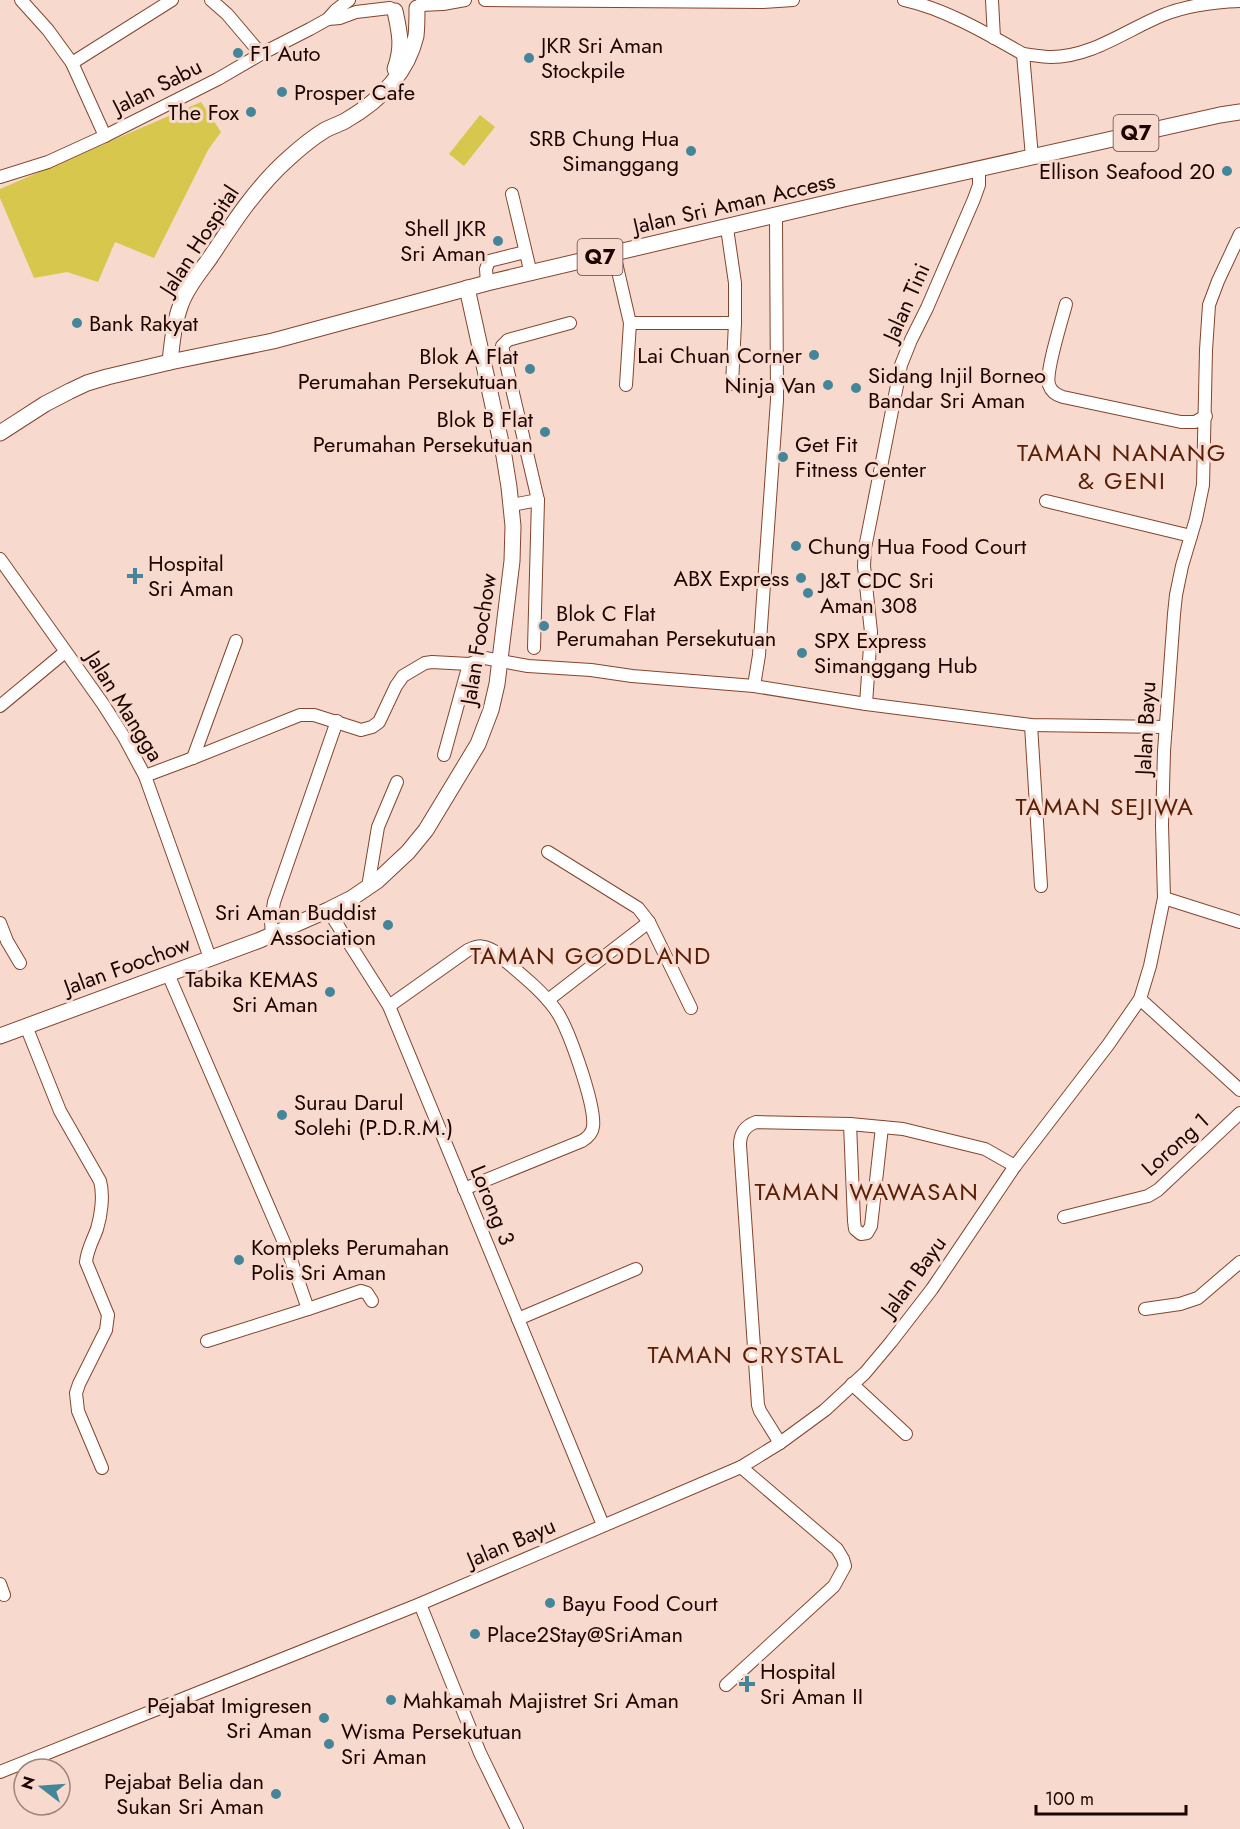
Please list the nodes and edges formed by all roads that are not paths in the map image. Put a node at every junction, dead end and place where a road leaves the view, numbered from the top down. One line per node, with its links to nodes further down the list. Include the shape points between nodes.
1 (21, 0): 18 (street)
2 (172, 0): 18 (street)
3 (212, 0): 16 (street)
4 (349, 0): 14 (street)
5 (465, 0): 12 (street)
6 (485, 0): 10 (street)
7 (793, 0): 10 (street)
8 (904, 0): 15 (street)
9 (992, 0): 15 (street)
10 (736, 1)
11 (1240, 1): 17 (street, via 1189,6 1091,50 1067,56)
12 (420, 4): 13 (main road, via 406,13); 19 (main road, via 409,57)
13 (390, 6): 14 (street); 19 (main road, via 401,42)
14 (328, 19): 16 (street, Jalan Sabu)
15 (994, 38): 17 (street)
16 (261, 54): 21 (street, Jalan Sabu)
17 (1023, 54): 22 (street)
18 (72, 63): 21 (street)
19 (385, 90): 38 (main road, Jalan Hospital, via 345,121 311,140 260,188 189,288 175,324)
20 (1240, 112): 22 (main road, Jalan Sri Aman Access / Q7)
21 (105, 136): 24 (street, Jalan Sabu, via 48,162)
22 (1032, 157): 23 (main road, Jalan Sri Aman Access / Q7)
23 (979, 169): 26 (main road, Jalan Sri Aman Access / Q7); 53 (street, Jalan Tini, via 974,199 899,373 865,548 871,632)
24 (0, 177)
25 (512, 194): 29 (street)
26 (776, 216): 27 (main road, Jalan Sri Aman Access / Q7); 52 (street, via 777,400)
27 (727, 228): 30 (main road, Jalan Sri Aman Access / Q7); 36 (street, via 735,283)
28 (1240, 234): 41 (street, Jalan Bayu, via 1209,305)
29 (525, 252): 31 (street); 32 (street, via 489,261)
30 (614, 254): 31 (main road, Jalan Sri Aman Access / Q7); 37 (street)
31 (531, 274): 32 (main road, Jalan Sri Aman Access / Q7)
32 (488, 283): 33 (main road, Jalan Sri Aman Access / Q7)
33 (467, 288): 38 (main road, Jalan Sri Aman Access / Q7, via 273,341); 45 (main road, Jalan Foochow)
34 (1066, 304): 41 (street, via 1048,378 1057,395 1181,422 1195,422)
35 (570, 323): 43 (street, via 508,340 502,346)
36 (735, 323): 37 (street); 39 (street)
37 (630, 324): 40 (street)
38 (170, 362): 42 (main road, Q7, via 87,383)
39 (732, 384)
40 (626, 385)
41 (1206, 416): 46 (street, Jalan Bayu, via 1203,485)
42 (0, 433)
43 (538, 500): 45 (street); 49 (street)
44 (1046, 501): 46 (street)
45 (512, 505): 51 (main road, Jalan Foochow, via 512,561)
46 (1191, 536): 57 (street, Jalan Bayu, via 1176,595)
47 (0, 559): 50 (street, Jalan Mangga)
48 (236, 641): 59 (street)
49 (534, 648)
50 (65, 652): 54 (street); 60 (street, Jalan Mangga, via 103,704)
51 (485, 661): 52 (street); 55 (street, via 425,663 403,676 380,722 361,730); 58 (street); 64 (main road, Jalan Foochow, via 497,684 478,744 426,830 408,852)
52 (754, 686): 53 (street)
53 (866, 704): 56 (street)
54 (0, 706)
55 (337, 721): 59 (street, via 300,715); 67 (street, via 274,902)
56 (1031, 725): 57 (street); 63 (street)
57 (1166, 728): 65 (street, Jalan Bayu)
58 (444, 755)
59 (193, 758): 60 (street)
60 (145, 776): 71 (street, Jalan Mangga)
61 (397, 782): 64 (street, via 378,827)
62 (548, 852): 68 (street, via 638,908)
63 (1041, 886)
64 (368, 887): 66 (main road, Jalan Foochow)
65 (1164, 898): 69 (street); 74 (street, Jalan Bayu)
66 (328, 910): 67 (main road, Jalan Foochow); 76 (street, Lorong 3)
67 (272, 922): 71 (main road, Jalan Foochow)
68 (649, 922): 75 (street); 77 (street)
69 (1240, 922)
70 (0, 923): 72 (street)
71 (210, 958): 73 (main road, Jalan Foochow)
72 (20, 963)
73 (168, 974): 78 (main road, Jalan Foochow); 90 (street, via 290,1254)
74 (1140, 999): 80 (street); 84 (street, Jalan Bayu)
75 (548, 1000): 76 (street, via 495,951 478,945); 85 (street, via 576,1052 593,1128 582,1141)
76 (389, 1006): 85 (street, Lorong 3)
77 (691, 1008)
78 (26, 1026): 79 (main road, Jalan Foochow); 98 (street, via 60,1111 102,1188 98,1226 86,1262 108,1323 76,1393 78,1411)
79 (0, 1036)
80 (1240, 1090)
81 (1240, 1113): 86 (street, Lorong 1, via 1148,1196)
82 (850, 1124): 83 (street); 83 (street, via 854,1227 861,1234 871,1226); 96 (street, via 756,1122 745,1128 740,1139 758,1405)
83 (882, 1127): 84 (street, via 985,1149)
84 (1015, 1166): 94 (street, Jalan Bayu, via 932,1289)
85 (464, 1189): 92 (street, Lorong 3)
86 (1064, 1217)
87 (1240, 1262): 91 (street, via 1198,1298)
88 (636, 1269): 92 (street)
89 (372, 1301): 90 (street, via 361,1291)
90 (308, 1309): 93 (street)
91 (1145, 1309)
92 (518, 1318): 99 (street, Lorong 3)
93 (207, 1341)
94 (852, 1384): 95 (street); 96 (street, Jalan Bayu)
95 (906, 1434)
96 (780, 1443): 97 (street, Jalan Bayu)
97 (741, 1467): 99 (street, Jalan Bayu); 101 (street, via 837,1549 845,1566 834,1586)
98 (102, 1468)
99 (603, 1525): 100 (street, Jalan Bayu)
100 (420, 1604): 102 (street, Jalan Bayu); 103 (street, via 480,1753)
101 (726, 1685)
102 (0, 1772)
103 (518, 1829)

